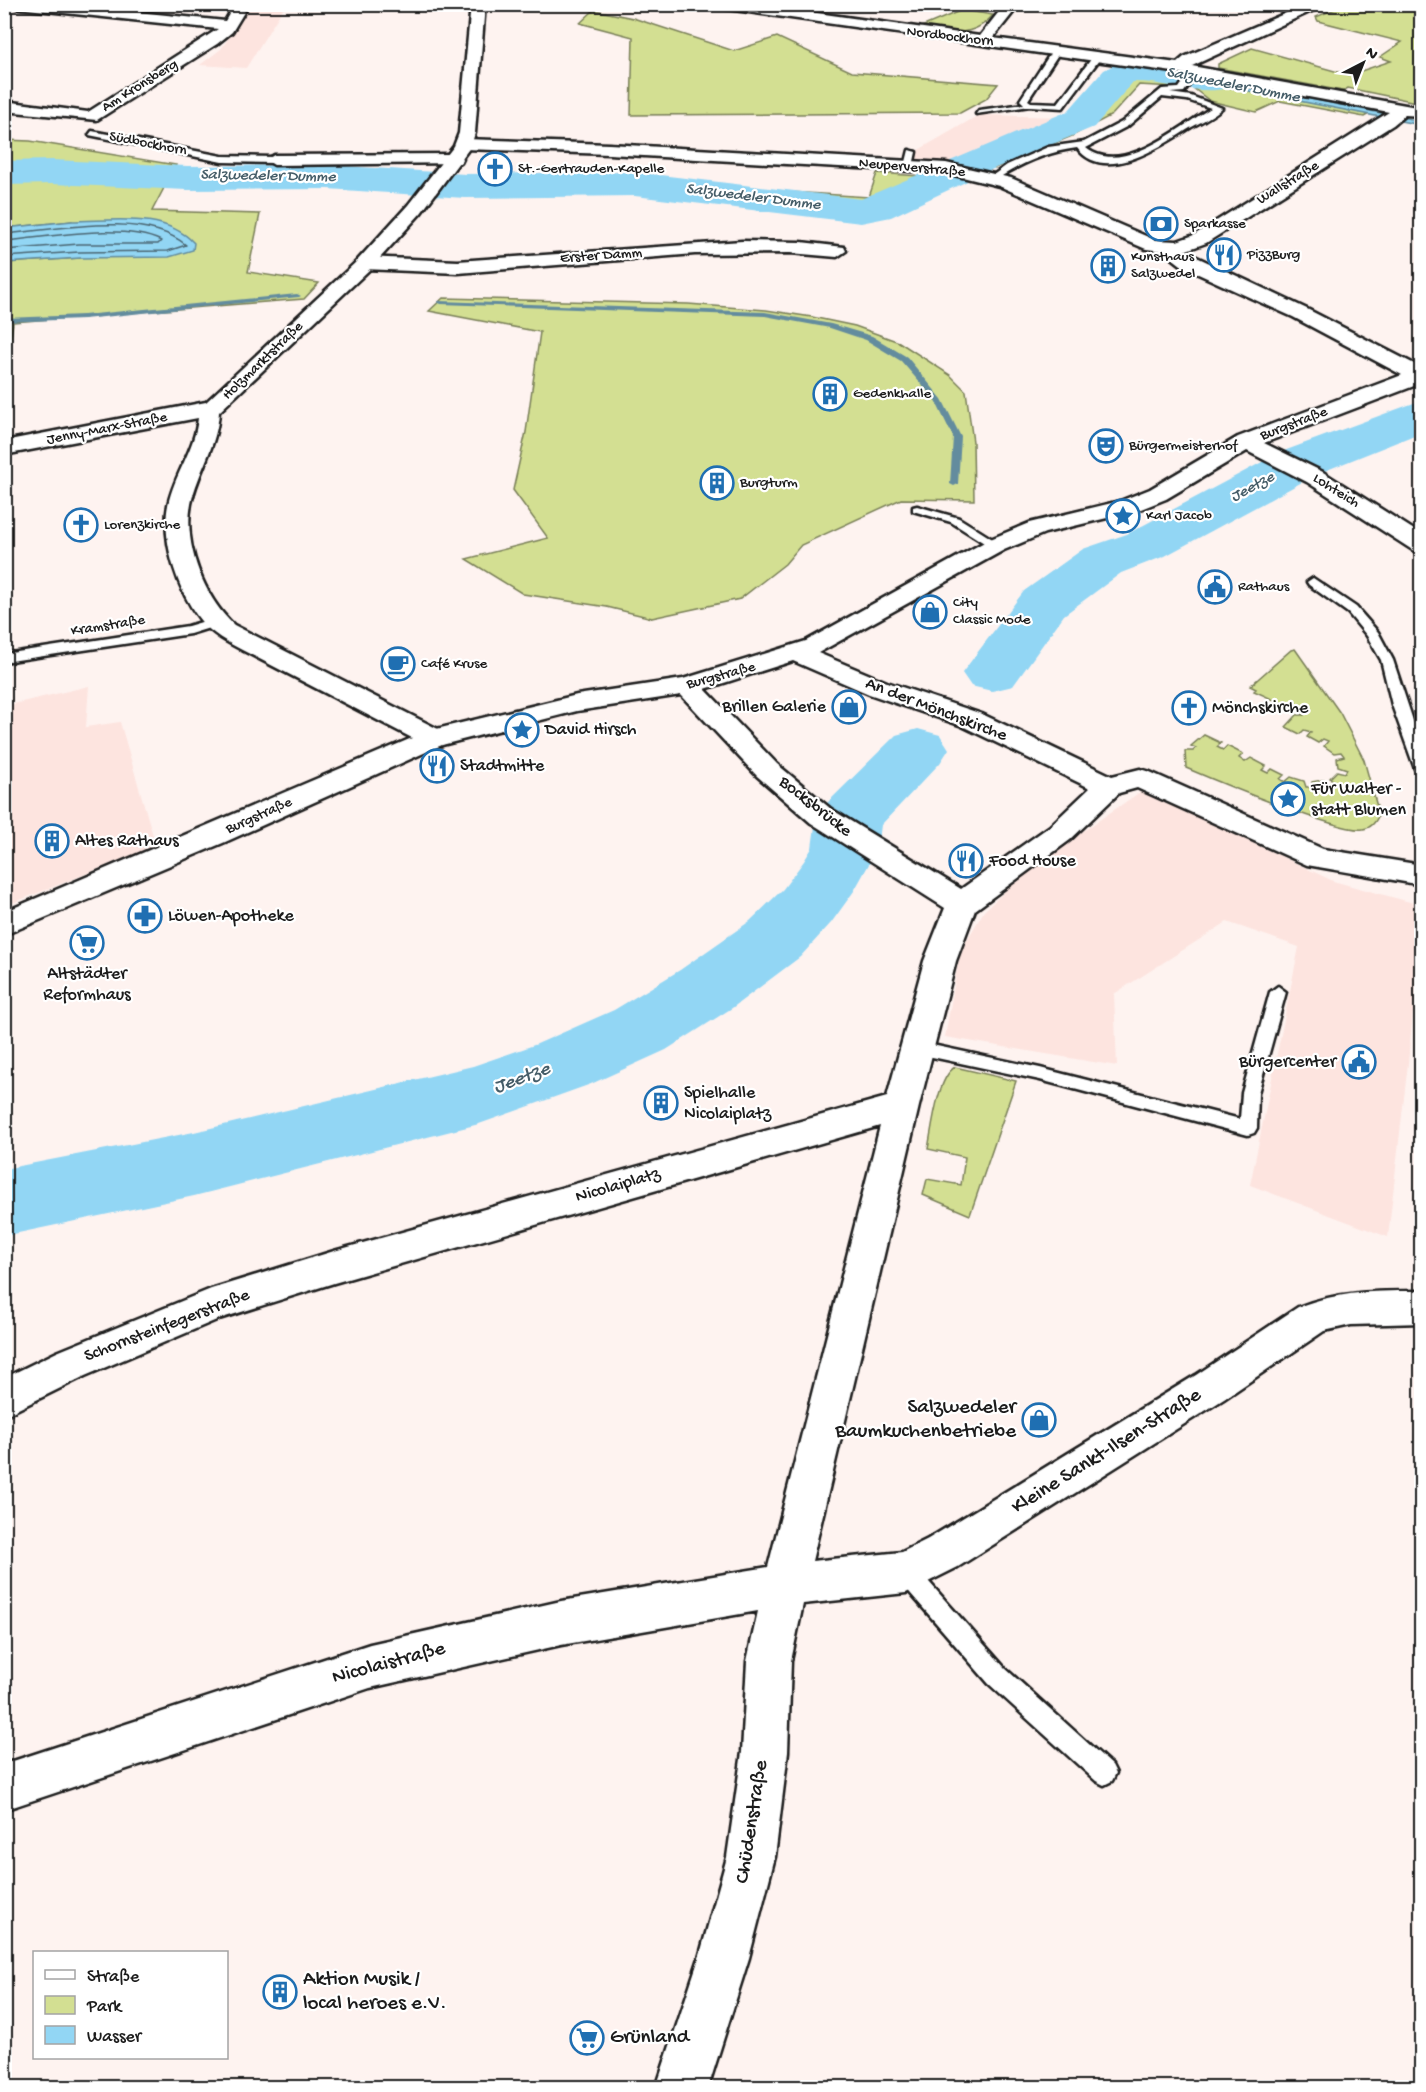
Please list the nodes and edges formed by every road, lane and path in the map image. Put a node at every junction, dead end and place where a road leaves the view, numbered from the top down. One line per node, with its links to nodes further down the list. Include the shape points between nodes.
1 (17, 4): 7 (street)
2 (242, 4): 8 (street, Am Kronsberg)
3 (478, 4): 21 (street)
4 (720, 4): 9 (street, Nordbockhorn)
5 (1013, 4): 9 (street)
6 (1320, 4): 12 (street, via 1189,60)
7 (40, 6): 8 (street)
8 (230, 25): 15 (street, Am Kronsberg, via 91,117)
9 (984, 41): 10 (street, Nordbockhorn)
10 (1057, 50): 11 (street, Nordbockhorn); 14 (lane)
11 (1098, 56): 12 (street, Nordbockhorn); 14 (lane, via 1060,106)
12 (1189, 74): 13 (lane, via 1180,90); 18 (street, Nordbockhorn)
13 (1160, 94): 20 (lane, via 1125,124); 20 (lane, via 1218,108 1128,159 1113,160 1085,153 1081,148)
14 (1027, 102): 16 (lane, via 1024,107)
15 (4, 106)
16 (979, 112)
17 (1422, 113): 18 (street, Nordbockhorn)
18 (1395, 115): 24 (street, Wallstraße, via 1200,239)
19 (92, 133): 22 (lane, Südbockhorn, via 222,159)
20 (1086, 144): 23 (lane, via 1050,149)
21 (460, 151): 22 (street, Südbockhorn); 23 (street, Neuperverstraße, via 609,149 910,159); 26 (street, Holzmarktstraße)
22 (274, 160)
23 (993, 178): 24 (street, Neuperverstraße, via 1136,239)
24 (1170, 248): 27 (street, Neuperverstraße, via 1192,264 1300,313)
25 (837, 251): 26 (street, Erster Damm, via 810,246 709,247 481,265)
26 (364, 263): 28 (street, Holzmarktstraße)
27 (1420, 375): 29 (street, Burgstraße)
28 (209, 409): 30 (street, Jenny-Marx-Straße); 35 (street, Holzmarktstraße, via 207,434 185,488 177,530 187,571)
29 (1246, 442): 32 (street, Burgstraße, via 1158,494 1128,506 1037,528); 33 (street, Lohteich, via 1297,467)
30 (4, 448)
31 (917, 509): 32 (lane, via 955,520)
32 (996, 545): 36 (street, Burgstraße, via 815,646)
33 (1422, 546)
34 (1313, 582): 40 (lane, via 1352,610 1373,635 1387,660)
35 (215, 622): 37 (lane, Kramstraße, via 190,630); 39 (street, Holzmarktstraße, via 251,645)
36 (795, 653): 38 (street, Burgstraße); 41 (street, An der Mönchskirche, via 972,720)
37 (4, 658)
38 (687, 686): 39 (street, Burgstraße, via 577,703); 43 (street, Bocksbrücke, via 767,770 821,816)
39 (434, 738): 44 (street, Burgstraße)
40 (1422, 769)
41 (1109, 786): 42 (street, via 1140,778 1317,858); 43 (street, via 1060,833)
42 (1422, 875)
43 (962, 904): 46 (street, via 940,961)
44 (4, 924)
45 (1278, 992): 46 (lane, via 1250,1093 1248,1128 1040,1074)
46 (918, 1048): 47 (street)
47 (902, 1106): 48 (street, Nicolaiplatz); 52 (street)
48 (334, 1267): 50 (street, Schornsteinfegerstraße, via 211,1305 71,1364)
49 (1422, 1307): 51 (street, Kleine Sankt-Ilsen-Straße, via 1322,1313 1141,1431 943,1554)
50 (4, 1398)
51 (906, 1572): 52 (street, Kleine Sankt-Ilsen-Straße); 53 (lane, via 997,1676)
52 (785, 1585): 54 (street, Nicolaistraße, via 561,1623 370,1666); 55 (street, Chüdenstraße, via 769,1661 765,1752 752,1857)
53 (1104, 1773)
54 (4, 1787)
55 (682, 2088)

